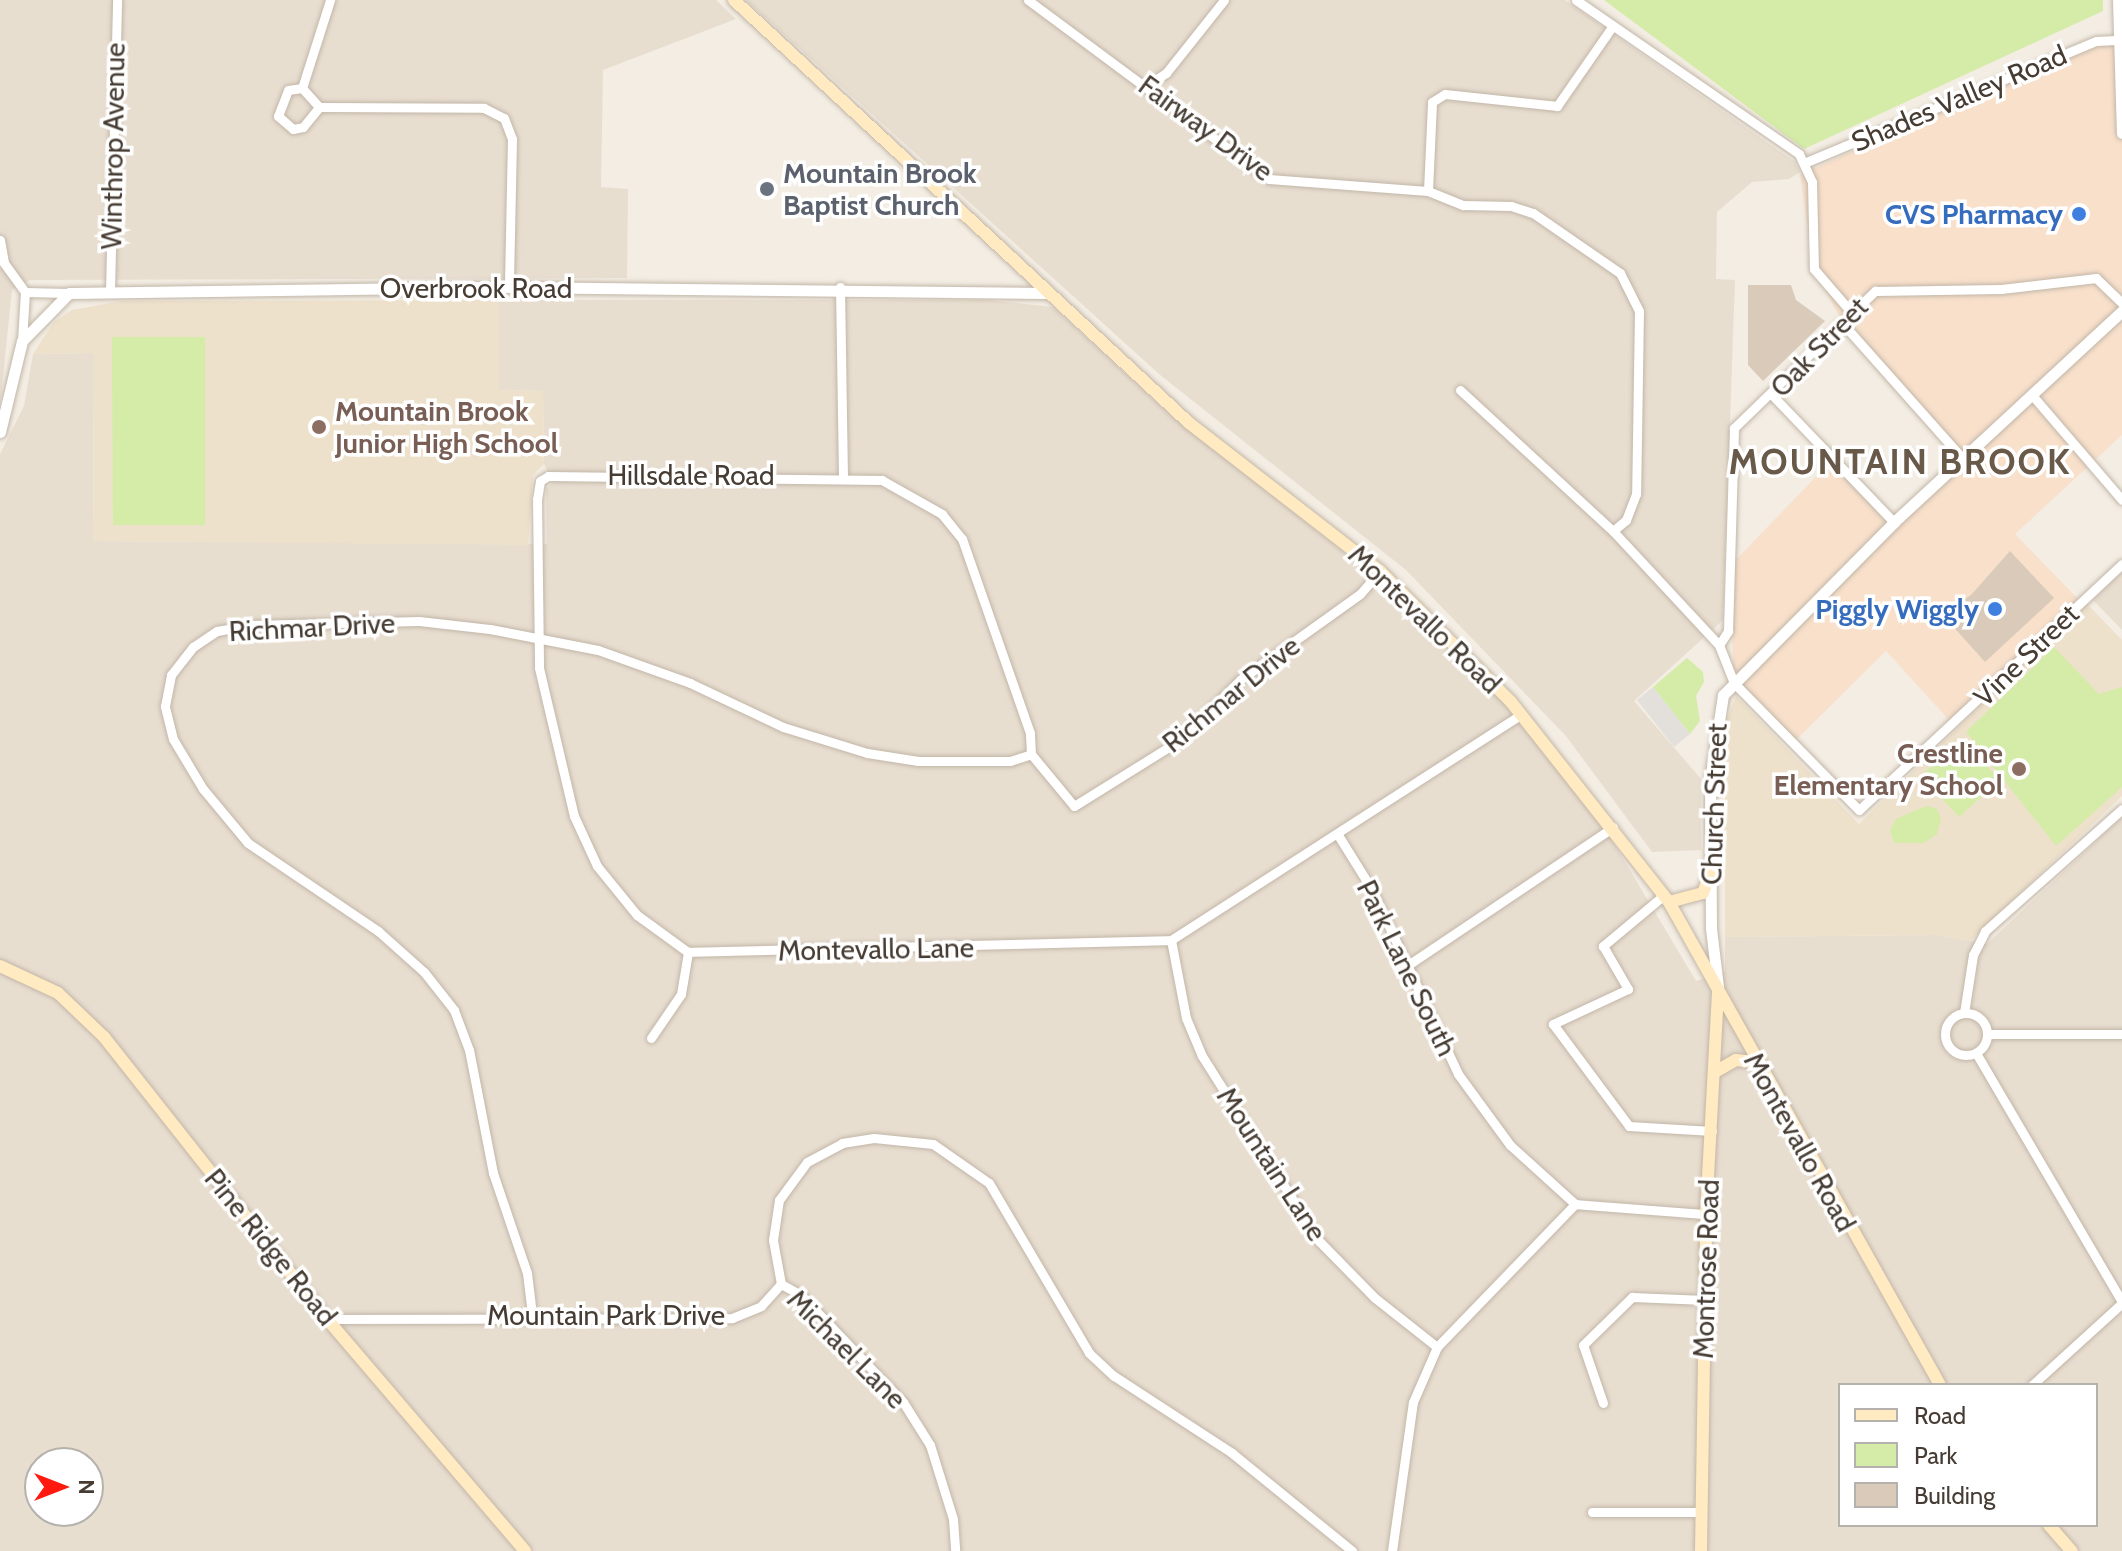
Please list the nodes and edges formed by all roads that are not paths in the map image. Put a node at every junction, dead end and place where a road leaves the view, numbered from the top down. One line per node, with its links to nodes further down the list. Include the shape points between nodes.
1 (117, 0): 19 (street, Winthrop Avenue)
2 (330, 0): 11 (street)
3 (1028, 0): 10 (street, Fairway Drive)
4 (1224, 0): 10 (street, via 1166,73)
5 (1576, 0): 8 (street)
6 (2118, 0): 9 (street)
7 (741, 2): 22 (main road, Montevallo Road)
8 (1612, 27): 14 (street); 15 (street, via 1557,106 1445,94 1432,102)
9 (2116, 40): 13 (street); 14 (street, Shades Valley Road, via 2096,41)
10 (1148, 85): 15 (street, Fairway Drive, via 1269,179)
11 (302, 88): 12 (street); 12 (street, via 288,90 278,116 293,129 303,127)
12 (319, 107): 17 (street, via 484,108 504,118 512,139)
13 (2122, 133)
14 (1804, 163): 25 (street, via 1812,182 1814,269)
15 (1428, 191): 36 (street, Fairway Drive, via 1463,205 1533,213 1597,254 1631,287 1639,311 1636,494 1626,520)
16 (0, 240): 20 (street, via 4,263)
17 (509, 287): 18 (street, Overbrook Road); 19 (street, Overbrook Road)
18 (840, 287): 22 (street, Overbrook Road); 33 (street)
19 (110, 291): 21 (street, Overbrook Road)
20 (25, 292): 21 (street); 27 (street)
21 (69, 293): 27 (street)
22 (1046, 293): 38 (main road, Montevallo Road, via 1189,423)
23 (2122, 303): 25 (street, Oak Street, via 2096,278 2001,289 1889,287 1875,291)
24 (2122, 311): 29 (street, Church Street)
25 (1852, 313): 26 (street, Oak Street)
26 (1844, 325): 30 (street, Oak Street); 32 (street)
27 (22, 341): 31 (street)
28 (1460, 390): 36 (street)
29 (2032, 395): 32 (street, Church Street); 34 (street)
30 (1773, 396): 35 (street); 40 (street, Oak Street, via 1734,428 1728,631)
31 (0, 432)
32 (1962, 458): 35 (street, Church Street)
33 (843, 475): 39 (street, Hillsdale Road, via 562,475 540,481); 43 (street, via 882,480 918,497 962,539 1030,733)
34 (2122, 500)
35 (1894, 522): 41 (street, Church Street)
36 (1613, 531): 40 (street)
37 (2122, 564): 41 (street, Vine Street, via 1859,810)
38 (1380, 571): 42 (main road, Montevallo Road); 43 (street, Richmar Drive, via 1360,594 1240,680 1180,740 1074,806)
39 (537, 637): 43 (street, Richmar Drive, via 598,650 690,683 783,727 867,753 934,761 1010,761); 50 (street, via 574,816 597,866 637,915); 67 (street, Richmar Drive, via 419,621 217,631 193,647 171,675 165,706 173,739 248,843 378,931 424,972 454,1010 469,1050 493,1173 527,1273)
40 (1719, 645): 41 (street)
41 (1734, 683): 47 (street, Church Street, via 1716,712)
42 (1519, 716): 45 (main road, Montevallo Road); 46 (street)
43 (1031, 754)
44 (2122, 809): 54 (street, via 1985,931 1973,955)
45 (1613, 827): 48 (main road, Montevallo Road); 51 (street)
46 (1338, 835): 49 (street); 51 (street, Park Lane South)
47 (1710, 874): 48 (main road, via 1703,893); 53 (street, Church Street)
48 (1667, 898): 53 (main road, Montevallo Road); 61 (street, via 1603,946 1628,989 1553,1024 1629,1126)
49 (1171, 940): 50 (street, Montevallo Lane); 69 (street, Mountain Lane, via 1186,1018 1202,1056 1271,1157 1319,1241 1375,1298)
50 (688, 952): 57 (street, via 681,994)
51 (1408, 965): 62 (street, Park Lane South, via 1433,1031 1458,1074 1510,1145)
52 (0, 966): 68 (main road, Pine Ridge Road, via 58,993 104,1037)
53 (1718, 987): 59 (main road, Montevallo Road); 60 (main road, Montrose Road)
54 (1964, 1013): 55 (street, via 1979,1017); 58 (street, via 1948,1022 1946,1043 1956,1054)
55 (1987, 1034): 56 (street); 58 (street)
56 (2122, 1034)
57 (651, 1038)
58 (1976, 1053): 66 (street)
59 (1755, 1062): 60 (main road, via 1736,1060); 70 (main road, Montevallo Road)
60 (1715, 1072): 61 (main road, Montrose Road)
61 (1712, 1131): 63 (main road, Montrose Road)
62 (1575, 1204): 63 (street); 69 (street)
63 (1706, 1214): 65 (main road, Montrose Road)
64 (781, 1284): 67 (street, Mountain Park Drive, via 761,1306 732,1318); 77 (street, Michael Lane, via 801,1295 903,1402 930,1445 953,1519); 78 (street, via 773,1240 779,1200 807,1162 842,1143 874,1138 933,1144 989,1183 1060,1309 1105,1369 1232,1453)
65 (1705, 1300): 72 (street, via 1632,1297 1583,1345); 74 (main road, Montrose Road)
66 (2122, 1302): 71 (street)
67 (532, 1314): 68 (street, Mountain Park Drive)
68 (327, 1319): 76 (main road, Pine Ridge Road)
69 (1437, 1347): 79 (street, via 1413,1402)
70 (1939, 1383)
71 (2034, 1383)
72 (1603, 1403)
73 (1592, 1512): 74 (street)
74 (1698, 1512): 80 (main road, Montrose Road)
75 (2051, 1527): 81 (main road)
76 (525, 1551)
77 (955, 1551)
78 (1352, 1551)
79 (1392, 1551)
80 (1701, 1551)
81 (2072, 1551)

